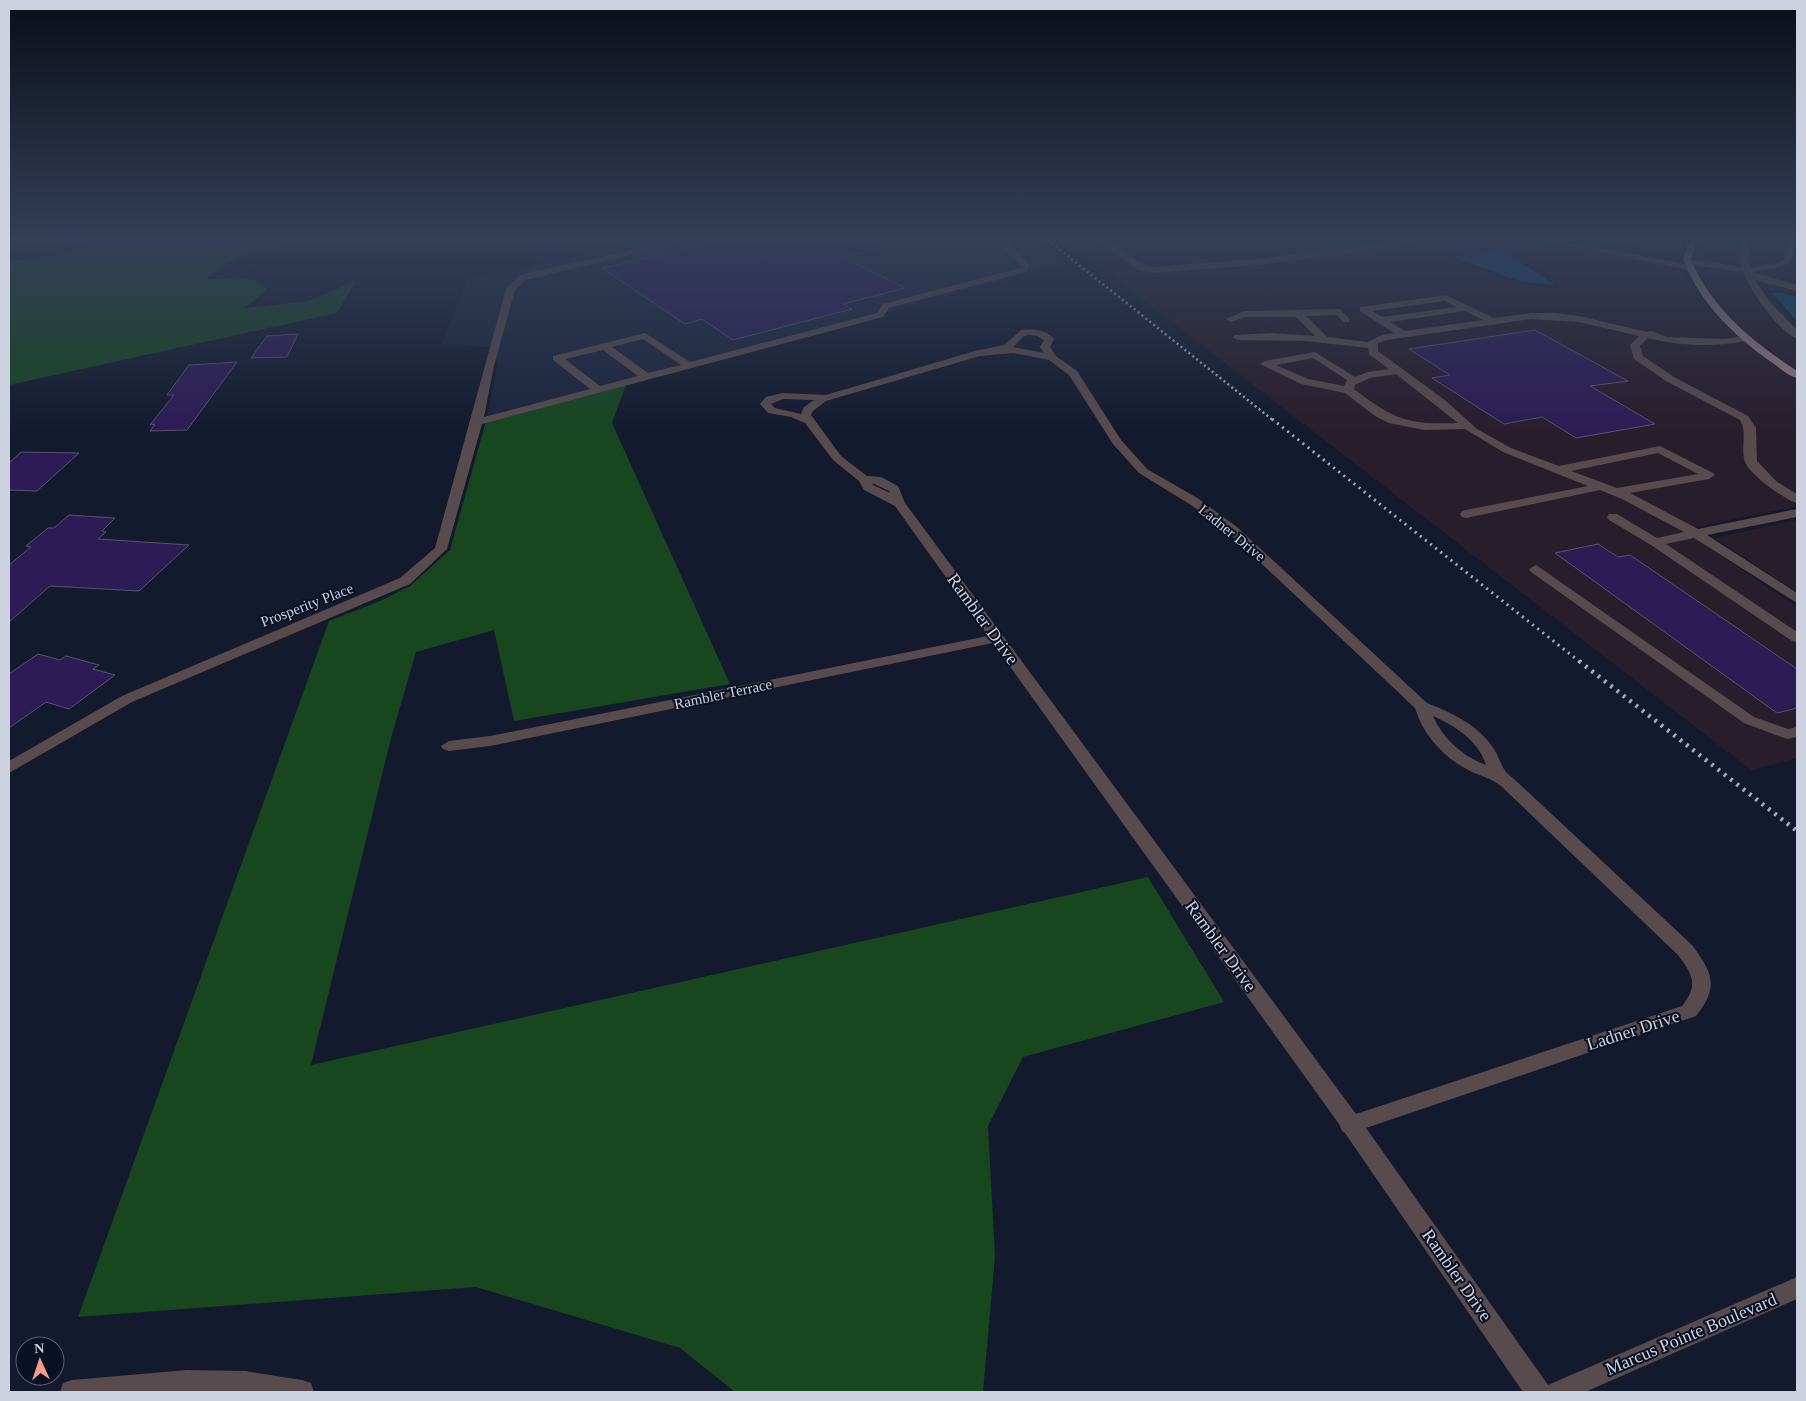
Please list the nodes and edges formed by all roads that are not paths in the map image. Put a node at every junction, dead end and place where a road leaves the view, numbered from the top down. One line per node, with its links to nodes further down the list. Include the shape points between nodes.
1 (507, 302): 32 (street, Prosperity Place)
2 (900, 302): 23 (street, via 886,306 880,315)
3 (1413, 302): 11 (street, via 1363,309)
4 (1455, 302): 7 (street)
5 (1710, 302): 18 (main road)
6 (1765, 302): 14 (street)
7 (1467, 308): 11 (street); 12 (street)
8 (1298, 314): 9 (street, via 1244,314); 10 (street, via 1339,312); 17 (street)
9 (1231, 319)
10 (1346, 320)
11 (1381, 320): 13 (street)
12 (1494, 322): 13 (street); 15 (street, via 1531,316 1579,319)
13 (1403, 334): 20 (street, via 1385,337 1373,342)
14 (1797, 335)
15 (1645, 336): 18 (street, via 1723,342); 37 (street, via 1635,345 1638,357 1670,379 1744,418 1750,428 1752,462 1773,485)
16 (1238, 337): 17 (street)
17 (1323, 338): 20 (street)
18 (1746, 338): 25 (main road)
19 (604, 346): 23 (street, via 645,336); 26 (street); 28 (street, via 557,358)
20 (1373, 346): 24 (street, via 1373,352)
21 (996, 350): 22 (street, Ladner Drive, via 1026,351); 22 (street, Ladner Drive, via 1007,346 1021,333 1036,333 1049,339 1045,348); 30 (street, Ladner Drive)
22 (1052, 358): 47 (street, Ladner Drive, via 1073,372 1116,442 1143,471 1195,502 1233,530)
23 (689, 366): 26 (street)
24 (1398, 371): 27 (street, via 1368,375); 33 (street)
25 (1797, 376)
26 (646, 377): 28 (street)
27 (1355, 381): 29 (street, via 1350,382); 29 (street, via 1315,355 1265,364 1305,382)
28 (598, 390): 32 (street)
29 (1348, 390): 33 (street, via 1383,416 1402,423 1434,427)
30 (827, 397): 31 (street, via 808,409 806,415); 31 (street, via 780,397 765,404 772,411)
31 (810, 420): 45 (street, Rambler Drive, via 837,458 864,479 868,487 899,504)
32 (477, 422): 50 (street, Prosperity Place, via 441,548 404,581 127,699)
33 (1467, 426): 34 (street, via 1507,450)
34 (1558, 470): 35 (street); 36 (street, via 1660,449 1709,475)
35 (1600, 486): 36 (street); 39 (street)
36 (1617, 492): 41 (street)
37 (1797, 499)
38 (1797, 513): 41 (street)
39 (1466, 514)
40 (1613, 517): 42 (street)
41 (1697, 534): 42 (street); 44 (street)
42 (1655, 542): 46 (street)
43 (1536, 569): 48 (street, via 1749,720 1787,734)
44 (1797, 599)
45 (997, 638): 49 (street, Rambler Terrace, via 490,742); 52 (street, Rambler Drive)
46 (1797, 638)
47 (1422, 706): 51 (street, Ladner Drive, via 1464,726 1484,745 1493,760); 51 (street, Ladner Drive, via 1425,721 1435,736 1460,758)
48 (1797, 732)
49 (449, 746)
50 (9, 768)
51 (1496, 774): 52 (street, Ladner Drive, via 1685,950 1698,967 1703,982 1701,998 1689,1012)
52 (1350, 1125): 56 (street, Rambler Drive)
53 (1797, 1288): 57 (street, Marcus Pointe Boulevard)
54 (72, 1392): 55 (street, via 126,1385 208,1382)
55 (302, 1392)
56 (1538, 1392)
57 (1557, 1392)

